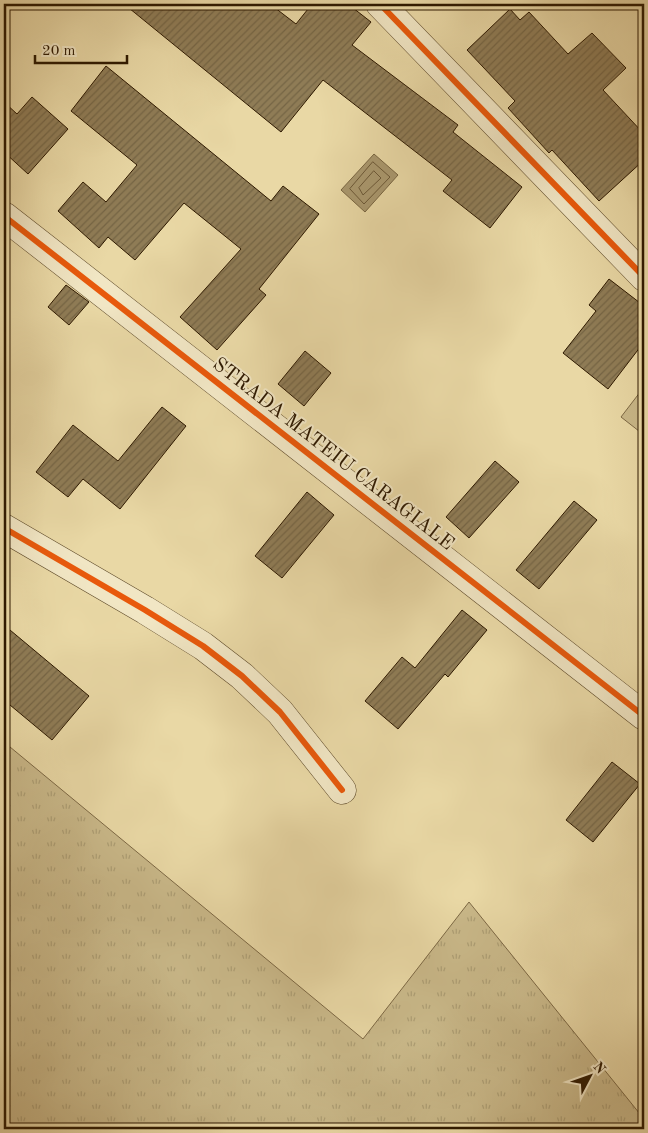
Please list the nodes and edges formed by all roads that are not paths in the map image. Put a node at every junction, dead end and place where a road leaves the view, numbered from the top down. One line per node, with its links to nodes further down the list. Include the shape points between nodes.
1 (380, 4): 3 (street)
2 (4, 216): 5 (street, STRADA MATEIU CARAGIALE)
3 (644, 277)
4 (4, 528): 6 (street, via 186,636 242,676 280,712)
5 (644, 716)
6 (342, 790)

